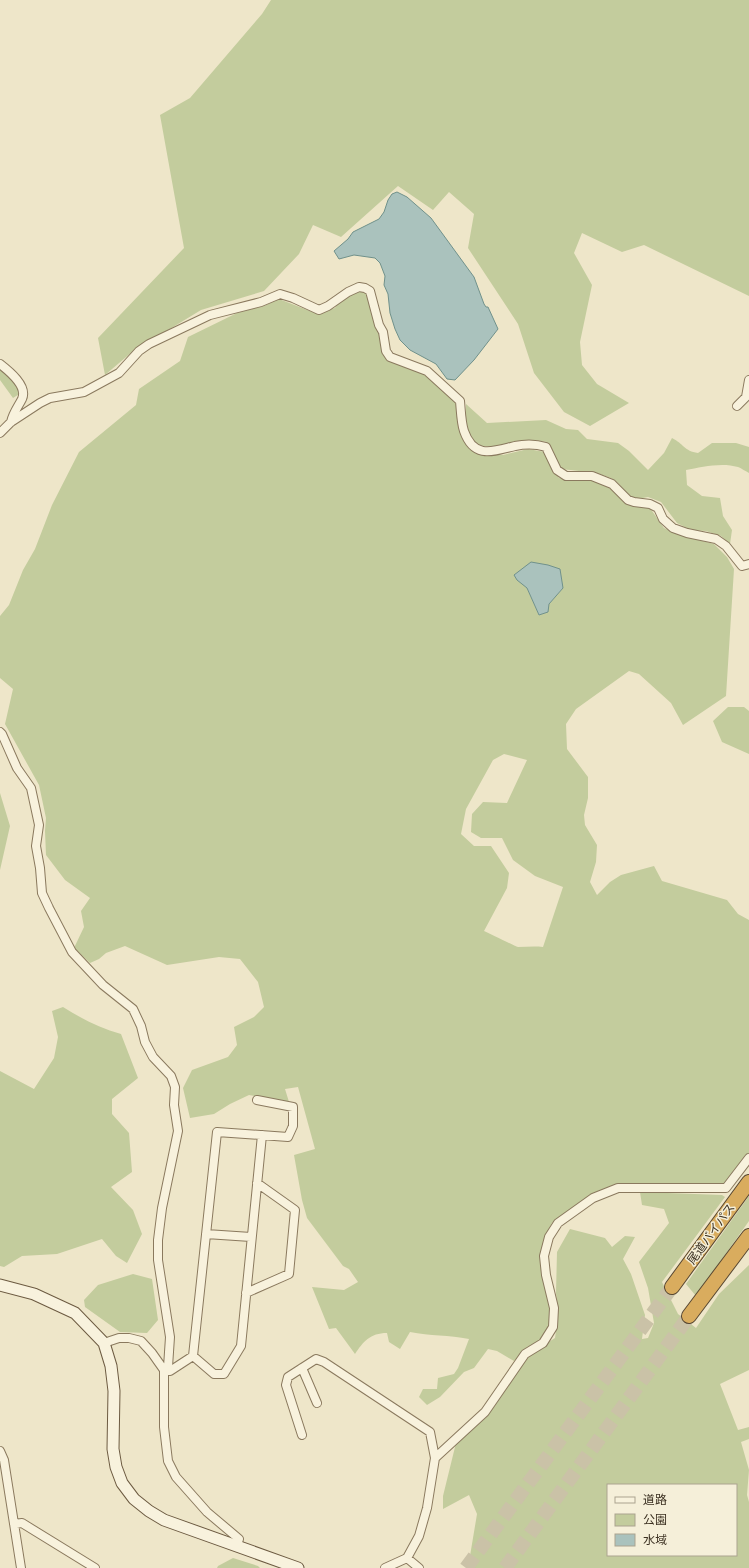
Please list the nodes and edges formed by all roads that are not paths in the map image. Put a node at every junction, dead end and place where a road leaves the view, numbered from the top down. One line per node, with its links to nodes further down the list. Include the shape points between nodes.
1 (0, 364): 4 (street, via 16,377 22,390 23,398)
2 (749, 380): 3 (street, via 746,397)
3 (737, 406)
4 (11, 422): 5 (street); 6 (street, via 45,400 84,392 102,384 119,373 149,344 210,315 261,302 280,294 319,310 353,289 365,288 370,292 383,332 386,351 390,357 427,371 460,401 464,430 469,442 478,450 491,452 536,444 546,447 556,470 566,476 592,476 612,484 628,500 658,508 663,519 673,528 716,539 726,546 742,566)
5 (0, 434)
6 (749, 564)
7 (0, 732): 23 (street, via 17,768 31,788 39,825 36,846 42,892 48,908 72,952 103,985 133,1009 150,1052 171,1076 175,1087 174,1105 178,1131 158,1240 158,1260 170,1337 168,1367)
8 (258, 1100): 9 (street, via 294,1107 293,1126 288,1137)
9 (262, 1135): 12 (street); 13 (street, via 217,1132)
10 (749, 1158): 27 (street, via 726,1188 618,1188 593,1198 558,1223 549,1237 544,1256 554,1308 553,1327 543,1343 525,1354 485,1412)
11 (749, 1182): 17 (highway, 尾道バイパス)
12 (257, 1183): 15 (street); 18 (street, via 295,1210 290,1274)
13 (206, 1234): 15 (street); 21 (street)
14 (749, 1236): 19 (highway)
15 (252, 1237): 18 (street)
16 (0, 1285): 20 (street, via 34,1294 75,1313)
17 (672, 1287)
18 (246, 1293): 21 (street, via 241,1346 224,1374 214,1374)
19 (689, 1316)
20 (104, 1343): 23 (street, via 119,1338 141,1341); 29 (street, via 111,1366 114,1390 113,1449 122,1483 134,1499 164,1520)
21 (193, 1356): 23 (street, via 170,1371)
22 (302, 1368): 24 (street); 25 (street, via 288,1377 286,1385); 27 (street, via 316,1359 324,1362 430,1432)
23 (164, 1370): 29 (street, via 164,1427 168,1461 176,1477 208,1512 239,1539)
24 (317, 1403)
25 (302, 1435)
26 (0, 1452): 28 (street, via 4,1460)
27 (434, 1458): 30 (street, via 427,1508 419,1536)
28 (14, 1524): 31 (street); 32 (street, via 22,1523)
29 (238, 1546): 33 (street)
30 (407, 1558): 34 (street); 35 (street)
31 (21, 1568)
32 (95, 1568)
33 (298, 1568)
34 (384, 1568)
35 (419, 1568)

